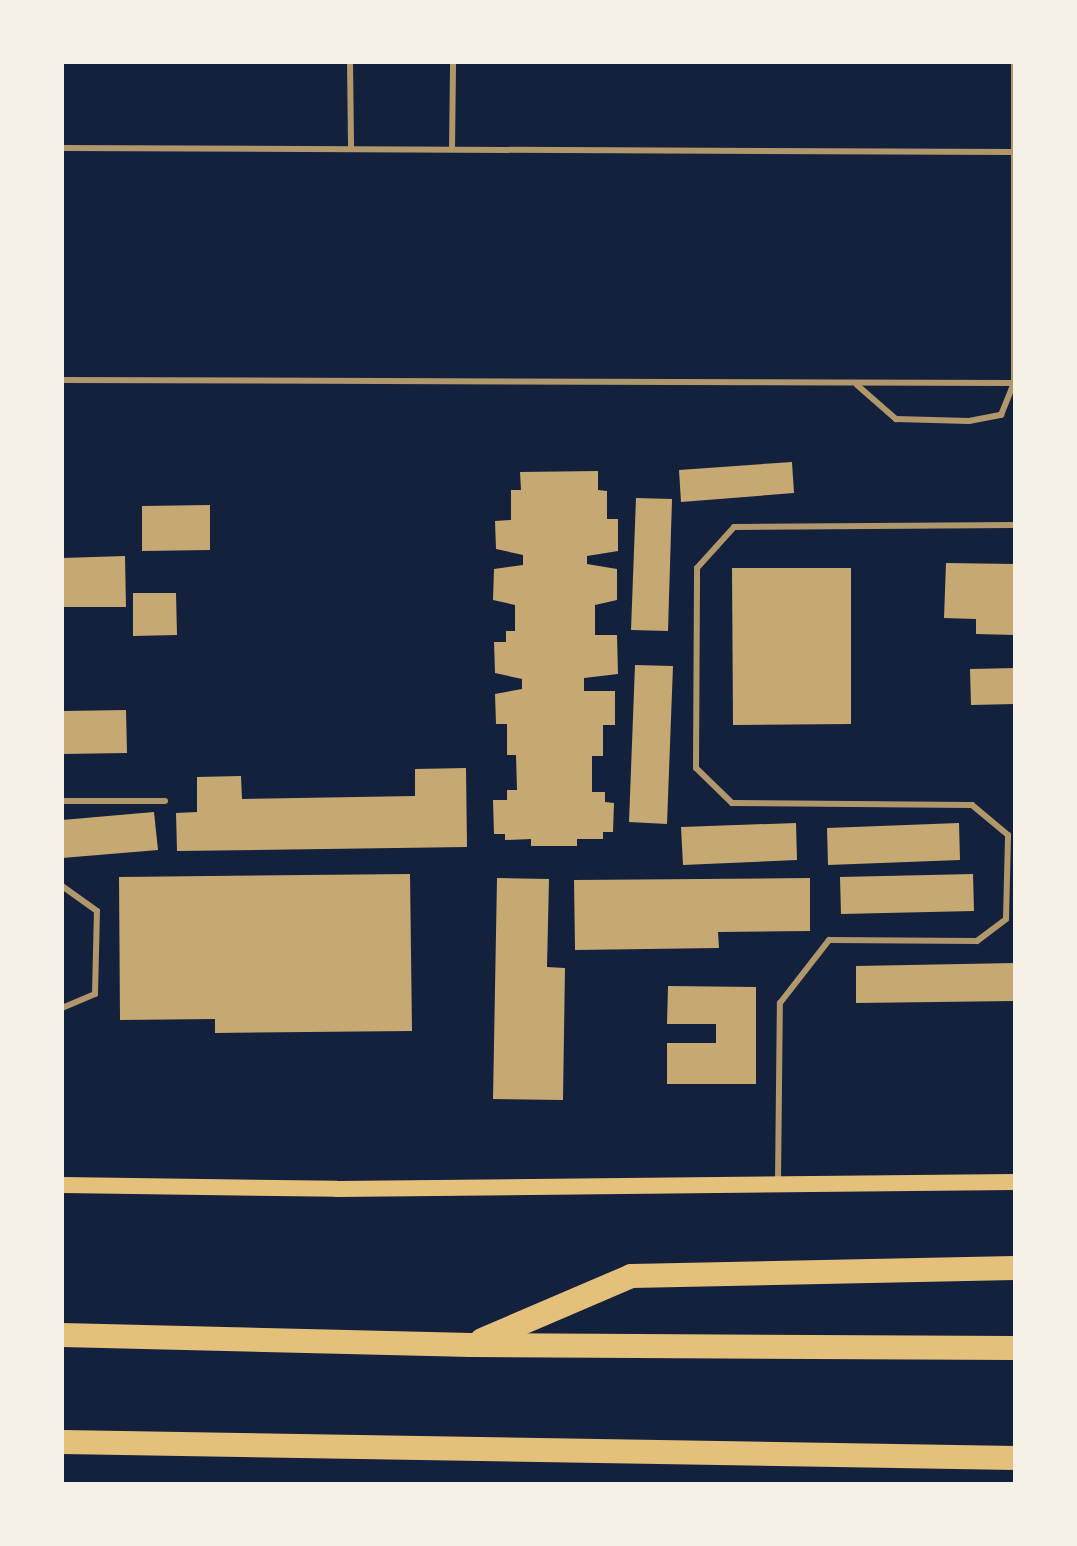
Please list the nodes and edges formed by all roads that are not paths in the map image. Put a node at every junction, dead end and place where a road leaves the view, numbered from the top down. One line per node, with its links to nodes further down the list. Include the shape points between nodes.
1 (350, 62): 5 (lane)
2 (453, 62): 6 (lane)
3 (1014, 62): 7 (lane)
4 (62, 148): 5 (lane)
5 (351, 149): 6 (lane)
6 (452, 149): 7 (lane)
7 (1015, 152): 9 (lane)
8 (62, 380): 10 (lane)
9 (1014, 383): 10 (lane); 10 (lane, via 1001,415 969,421 896,419)
10 (857, 385)
11 (1015, 525): 16 (lane, via 734,527 697,568 696,768 732,803 972,805 1008,835 1006,919 977,941 829,940 780,1003)
12 (62, 801): 13 (lane)
13 (165, 801)
14 (62, 886): 15 (lane, via 97,911 95,994)
15 (62, 1008)
16 (778, 1182): 17 (main road); 18 (main road, via 337,1189)
17 (1015, 1182)
18 (62, 1185)
19 (1015, 1268): 21 (highway, via 631,1276)
20 (62, 1335): 21 (highway)
21 (471, 1345): 22 (highway)
22 (1015, 1348)
23 (62, 1442): 24 (highway)
24 (1015, 1458)

